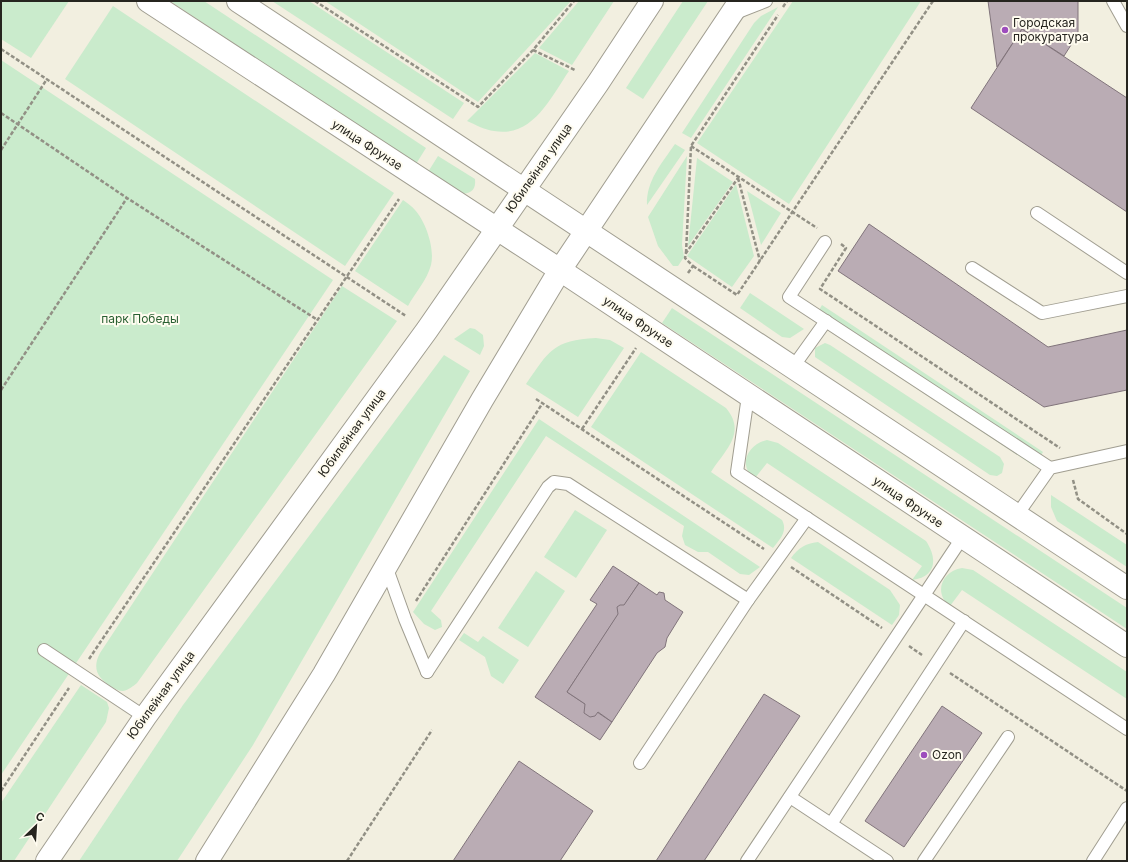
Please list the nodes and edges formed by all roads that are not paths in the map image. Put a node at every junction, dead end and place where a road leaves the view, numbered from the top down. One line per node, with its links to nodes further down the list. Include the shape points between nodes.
1 (148, 1): 10 (main road, улица Фрунзе)
2 (238, 1): 8 (main road)
3 (652, 1): 8 (main road, Юбилейная улица)
4 (766, 1): 6 (lane)
5 (1113, 1): 7 (lane)
6 (735, 8): 11 (main road)
7 (1127, 26)
8 (525, 190): 10 (main road, Юбилейная улица); 11 (main road)
9 (1037, 213): 15 (lane)
10 (497, 230): 14 (main road, улица Фрунзе); 32 (main road, Юбилейная улица)
11 (587, 231): 14 (main road); 18 (main road)
12 (824, 237): 17 (lane, via 789,297)
13 (972, 268): 16 (lane, via 1042,313)
14 (560, 270): 19 (main road, улица Фрунзе); 25 (main road)
15 (1127, 273)
16 (1127, 296)
17 (826, 321): 18 (lane); 21 (lane)
18 (793, 367): 22 (main road)
19 (748, 396): 23 (lane, via 737,472); 24 (main road, улица Фрунзе)
20 (1127, 451): 21 (lane)
21 (1050, 468): 22 (lane)
22 (1017, 515): 26 (main road)
23 (807, 518): 27 (lane); 28 (lane)
24 (962, 538): 27 (lane); 30 (main road, улица Фрунзе)
25 (386, 566): 28 (lane, via 427,672 548,487 554,482 568,484); 40 (main road, via 324,674)
26 (1127, 588)
27 (924, 595): 29 (lane); 36 (lane)
28 (748, 600): 35 (lane)
29 (964, 621): 33 (lane); 38 (lane)
30 (1127, 646)
31 (44, 650): 32 (lane)
32 (145, 717): 39 (main road, Юбилейная улица)
33 (1127, 728)
34 (1008, 737): 43 (lane)
35 (640, 763)
36 (790, 797): 38 (lane); 41 (lane)
37 (1127, 808): 44 (lane)
38 (831, 824): 42 (lane)
39 (47, 861)
40 (207, 861)
41 (747, 861)
42 (887, 861)
43 (924, 861)
44 (1093, 861)

